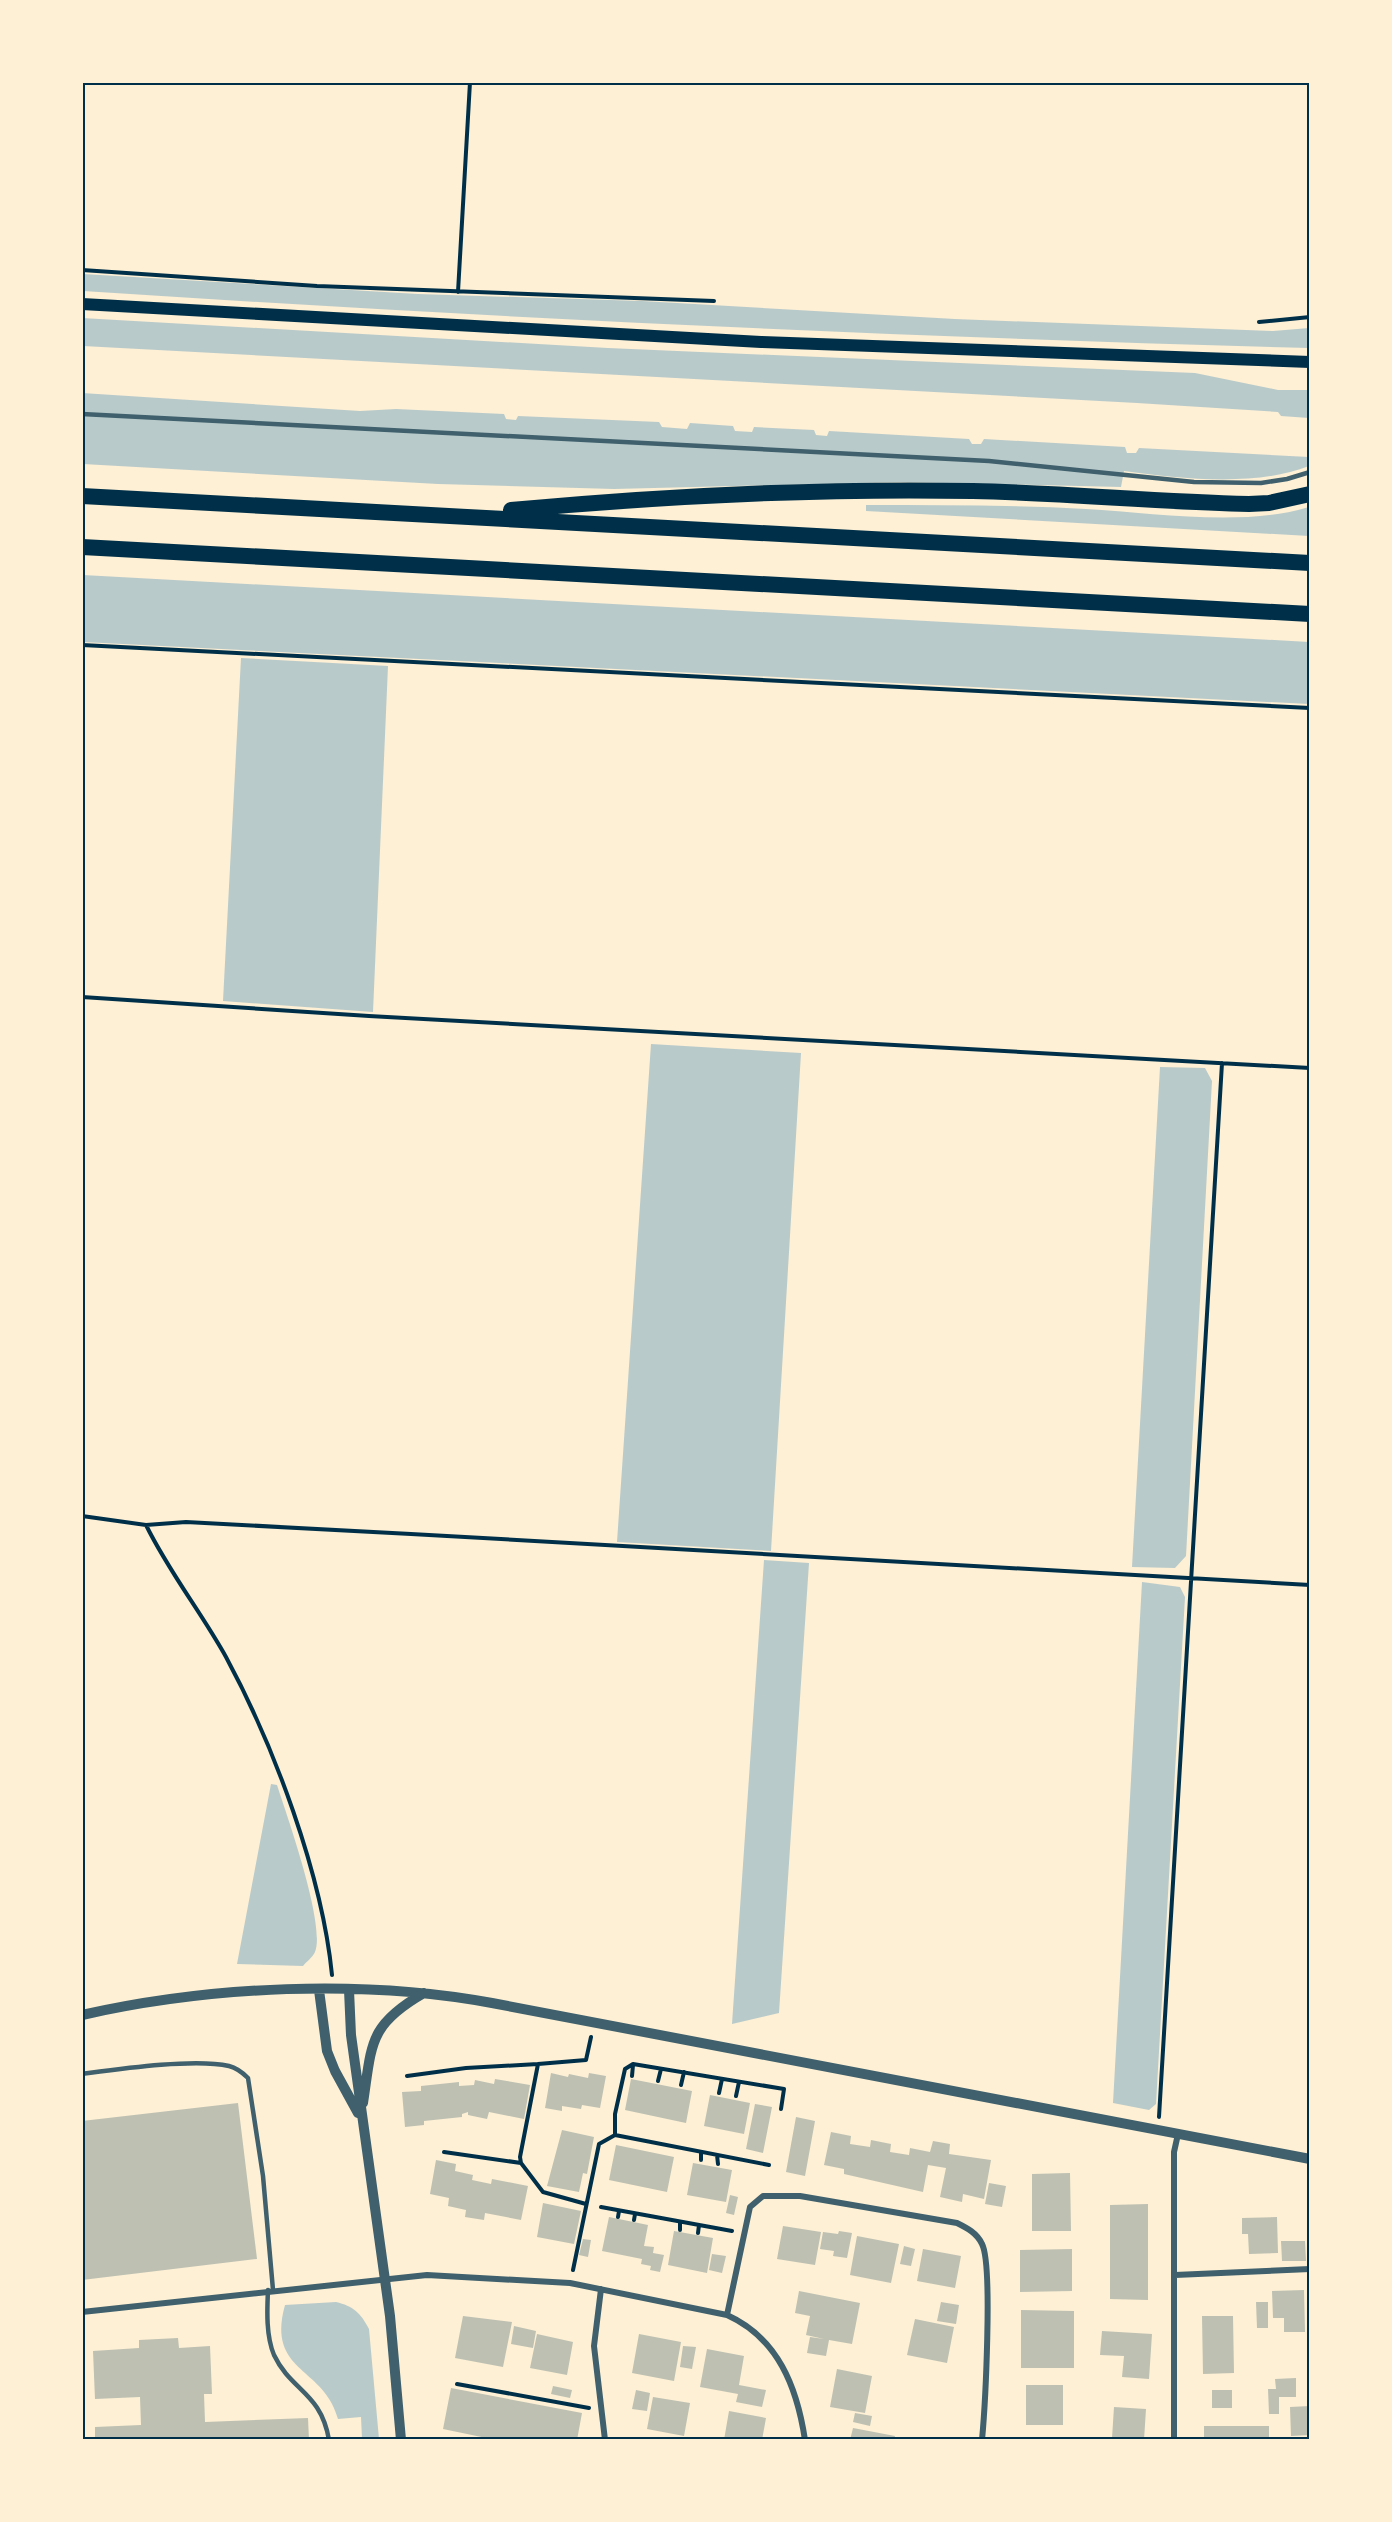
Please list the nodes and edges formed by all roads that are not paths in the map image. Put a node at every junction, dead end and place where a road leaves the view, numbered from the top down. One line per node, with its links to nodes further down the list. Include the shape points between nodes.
1 (82, 304): 2 (main road, via 761,342)
2 (1310, 362)
3 (82, 414): 4 (lane, via 989,461 1187,482 1262,483)
4 (1310, 472)
5 (1310, 494): 7 (highway, via 1249,504 1011,492 826,492 631,500)
6 (82, 496): 7 (highway)
7 (453, 516): 9 (highway)
8 (82, 547): 10 (highway)
9 (1310, 563)
10 (1310, 614)
11 (319, 1990): 12 (street); 14 (street, via 187,1996); 16 (street, via 327,2051)
12 (350, 1990): 13 (street); 16 (street)
13 (424, 1993): 16 (street, via 391,2014 377,2034); 17 (street)
14 (82, 2015)
15 (82, 2074): 23 (lane, via 163,2065 218,2064 240,2070 248,2078 261,2165)
16 (361, 2118): 21 (street)
17 (1178, 2134): 18 (street); 20 (street, via 1174,2152)
18 (1310, 2159)
19 (1310, 2269): 20 (street)
20 (1175, 2275): 31 (street)
21 (385, 2278): 22 (street, via 427,2275 570,2283); 23 (street); 27 (street)
22 (601, 2289): 25 (street); 28 (street, via 594,2346)
23 (271, 2290): 24 (street); 26 (lane, via 268,2324 273,2354 322,2412)
24 (82, 2312)
25 (727, 2315): 29 (street, via 767,2342 780,2359 796,2395); 30 (street, via 750,2207 763,2196 800,2196 957,2223 973,2231 983,2245 986,2270)
26 (329, 2439)
27 (401, 2439)
28 (605, 2439)
29 (805, 2439)
30 (982, 2439)
31 (1174, 2439)

